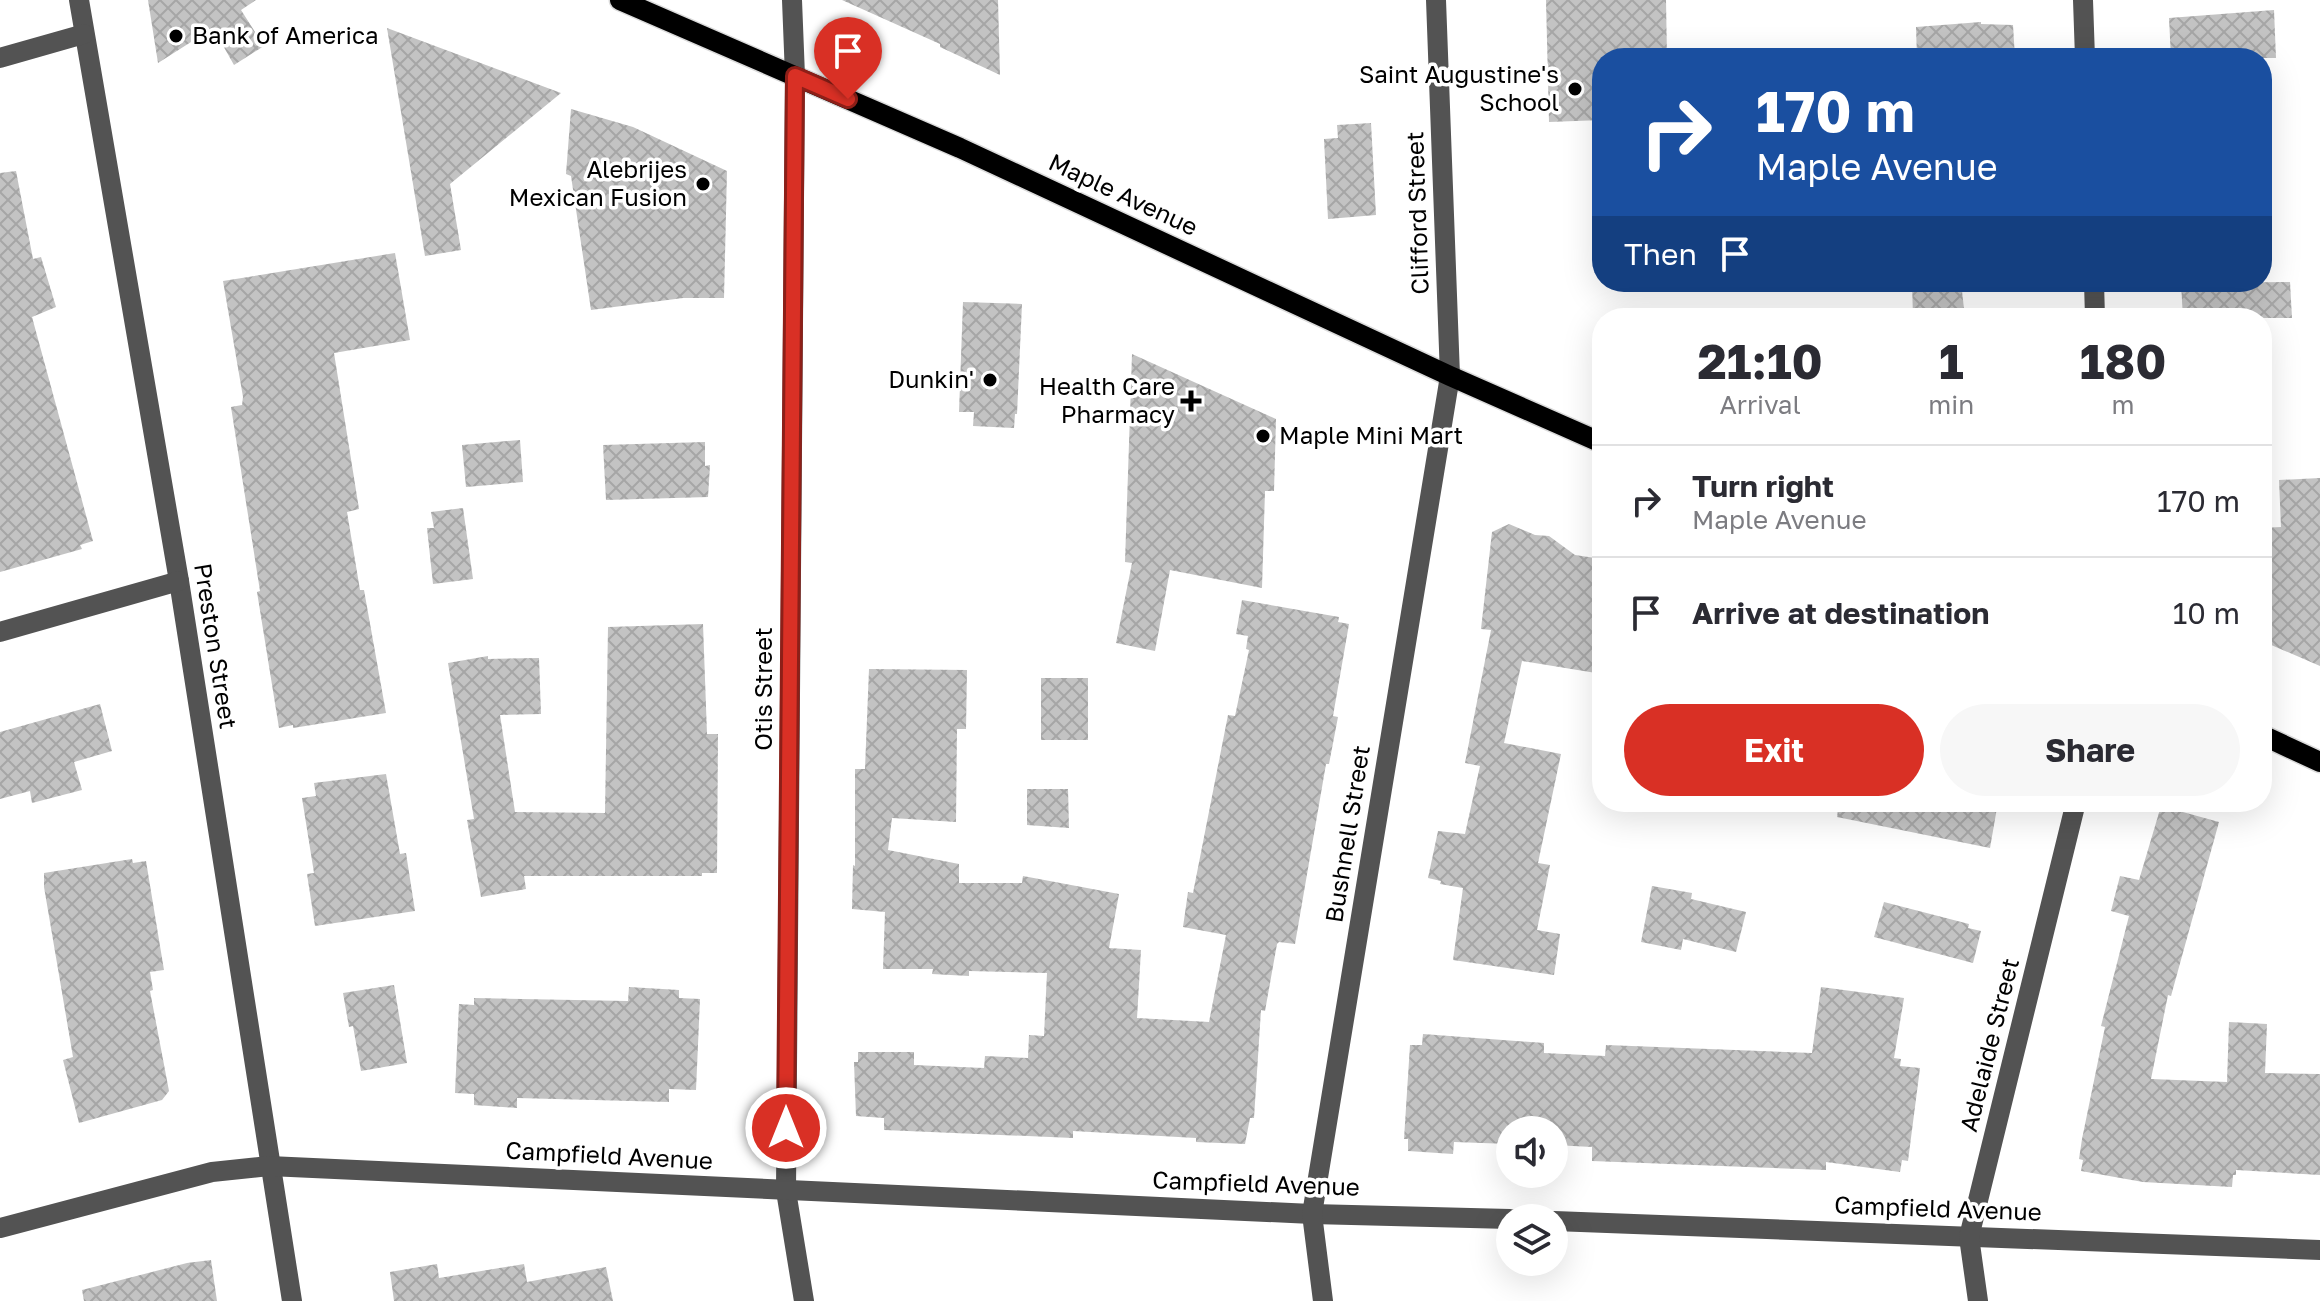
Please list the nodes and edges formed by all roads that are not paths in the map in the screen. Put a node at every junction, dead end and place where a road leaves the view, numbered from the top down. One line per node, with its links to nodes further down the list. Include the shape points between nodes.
1 (79, 0): 6 (street, Preston Street)
2 (620, 0): 9 (main road, Maple Avenue)
3 (792, 0): 9 (street, Otis Street)
4 (1436, 0): 10 (street, Clifford Street)
5 (2083, 0): 7 (street)
6 (84, 34): 8 (street); 12 (street, Preston Street)
7 (2085, 48)
8 (0, 58)
9 (795, 76): 10 (main road, Maple Avenue); 18 (street, Otis Street)
10 (1450, 376): 11 (main road, Maple Avenue); 19 (street, Bushnell Street)
11 (1592, 439)
12 (179, 581): 13 (street); 17 (street, Preston Street)
13 (0, 632)
14 (2272, 740): 15 (main road)
15 (2320, 762)
16 (2074, 812): 23 (street, Adelaide Street)
17 (269, 1166): 18 (street, Campfield Avenue); 22 (street, Campfield Avenue, via 212,1172); 25 (street, Preston Street)
18 (786, 1191): 19 (street, Campfield Avenue); 26 (street, Otis Street)
19 (1312, 1214): 20 (street, Campfield Avenue); 27 (street, Bushnell Street)
20 (1496, 1219)
21 (1568, 1222): 23 (street, Campfield Avenue)
22 (0, 1228)
23 (1969, 1237): 24 (street, Campfield Avenue); 28 (street, Adelaide Street)
24 (2320, 1250)
25 (292, 1301)
26 (804, 1301)
27 (1323, 1301)
28 (1978, 1301)

